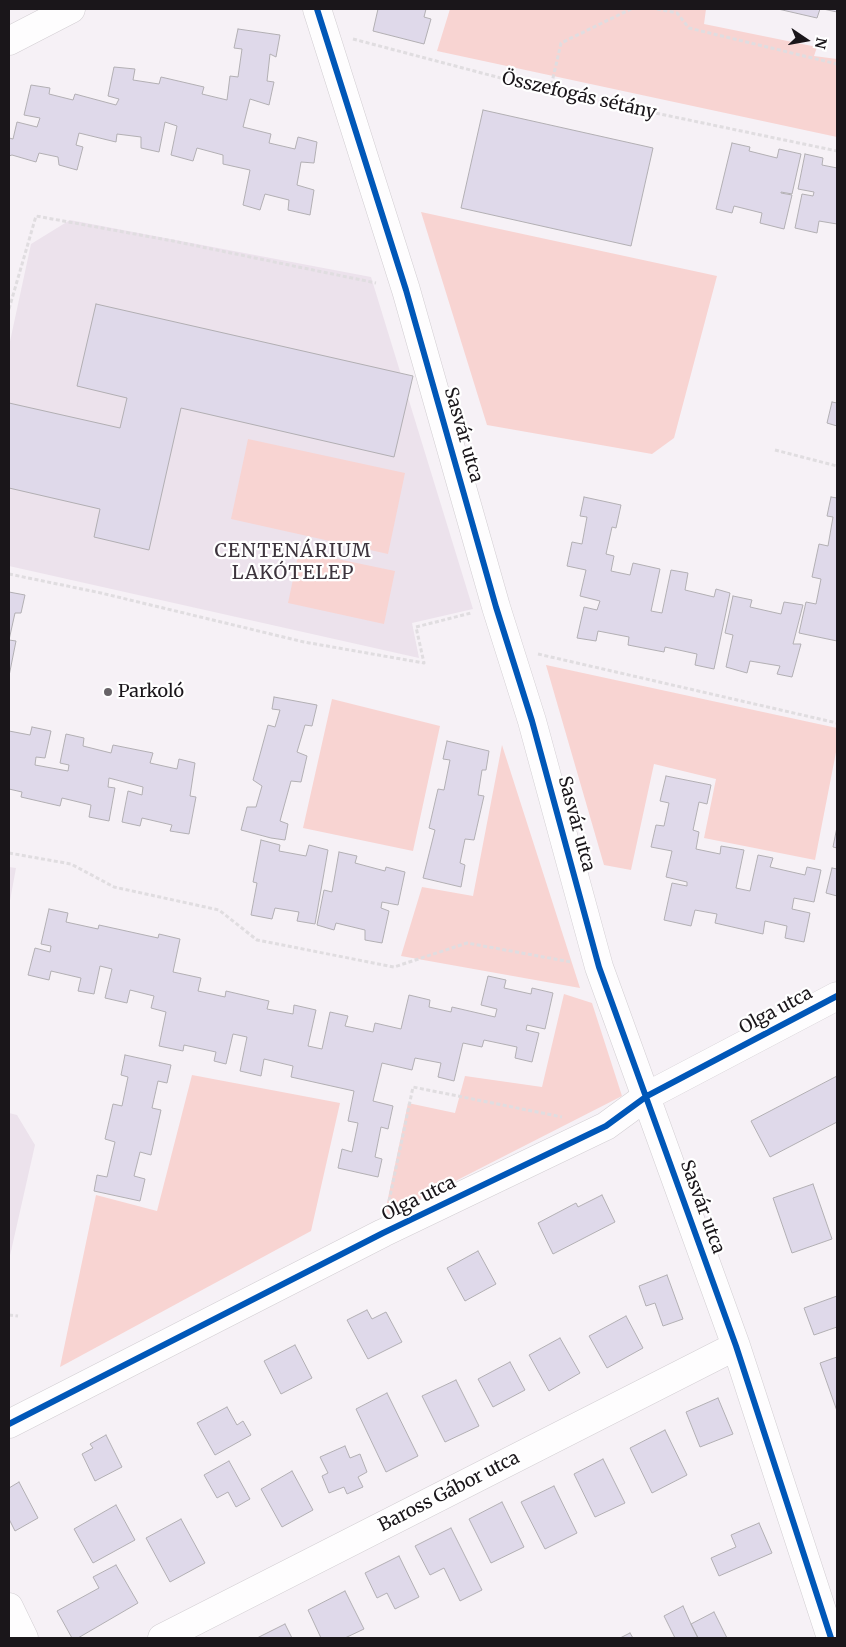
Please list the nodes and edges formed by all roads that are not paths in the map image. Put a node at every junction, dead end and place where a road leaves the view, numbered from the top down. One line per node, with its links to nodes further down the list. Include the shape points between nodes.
1 (71, 9): 3 (street)
2 (320, 20): 5 (street, Sasvár utca, via 406,290 496,608 532,721 599,967)
3 (9, 41)
4 (837, 996): 5 (street, Olga utca)
5 (647, 1096): 6 (street, Sasvár utca); 7 (street, Olga utca, via 606,1126 382,1233)
6 (736, 1346): 9 (street, Sasvár utca); 11 (street, Baross Gábor utca)
7 (9, 1424)
8 (9, 1607): 10 (street)
9 (829, 1634)
10 (24, 1638)
11 (162, 1638)

